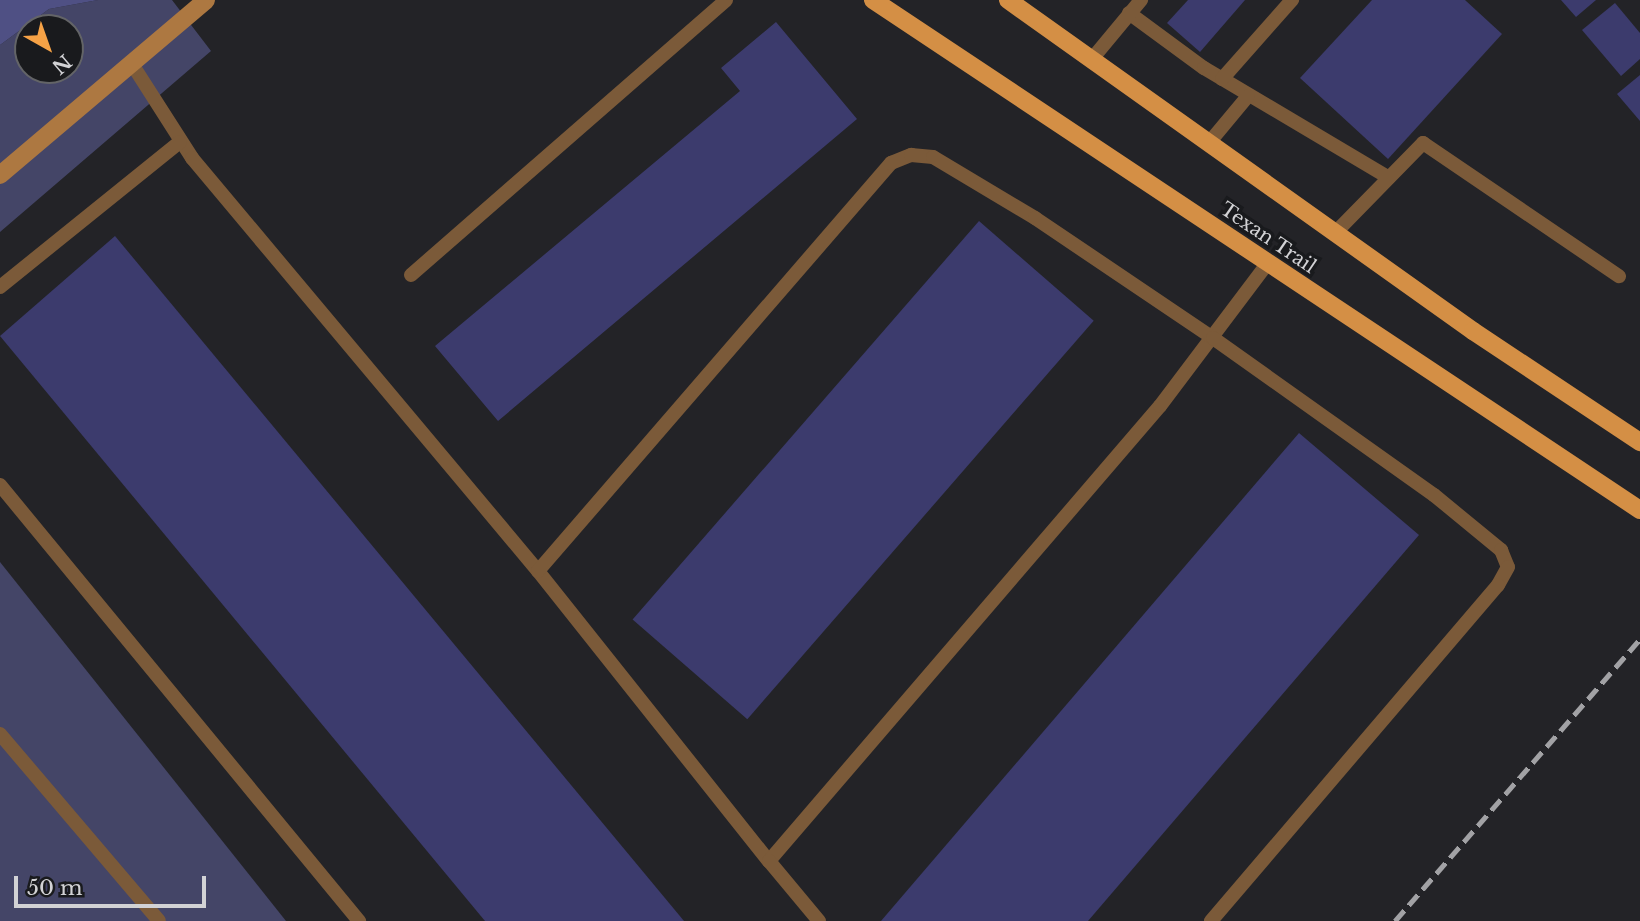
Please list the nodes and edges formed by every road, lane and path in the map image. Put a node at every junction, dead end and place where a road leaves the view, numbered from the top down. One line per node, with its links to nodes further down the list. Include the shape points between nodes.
1 (206, 0): 9 (street)
2 (726, 0): 18 (lane)
3 (873, 0): 17 (main road, Texan Trail)
4 (1008, 0): 8 (main road)
5 (1140, 0): 7 (lane)
6 (1292, 0): 10 (lane)
7 (1129, 13): 8 (lane); 10 (lane)
8 (1092, 59): 13 (main road)
9 (132, 64): 12 (lane); 14 (street)
10 (1222, 79): 11 (lane)
11 (1248, 96): 13 (lane); 15 (lane)
12 (180, 142): 20 (lane); 25 (lane)
13 (1208, 144): 16 (main road)
14 (0, 175)
15 (1389, 178): 16 (lane); 19 (lane, via 1423,143)
16 (1335, 233): 22 (main road)
17 (1267, 264): 21 (lane); 24 (main road, Texan Trail)
18 (411, 275)
19 (1619, 276)
20 (0, 286)
21 (1213, 338): 25 (lane, via 1035,218 933,157 911,155 891,163); 27 (lane); 31 (lane, via 1434,495 1501,550 1508,567 1498,586)
22 (1640, 442)
23 (0, 485): 29 (lane)
24 (1640, 510)
25 (538, 570): 27 (lane)
26 (0, 734): 28 (lane)
27 (769, 861): 30 (lane)
28 (159, 921)
29 (359, 921)
30 (820, 921)
31 (1211, 921)

